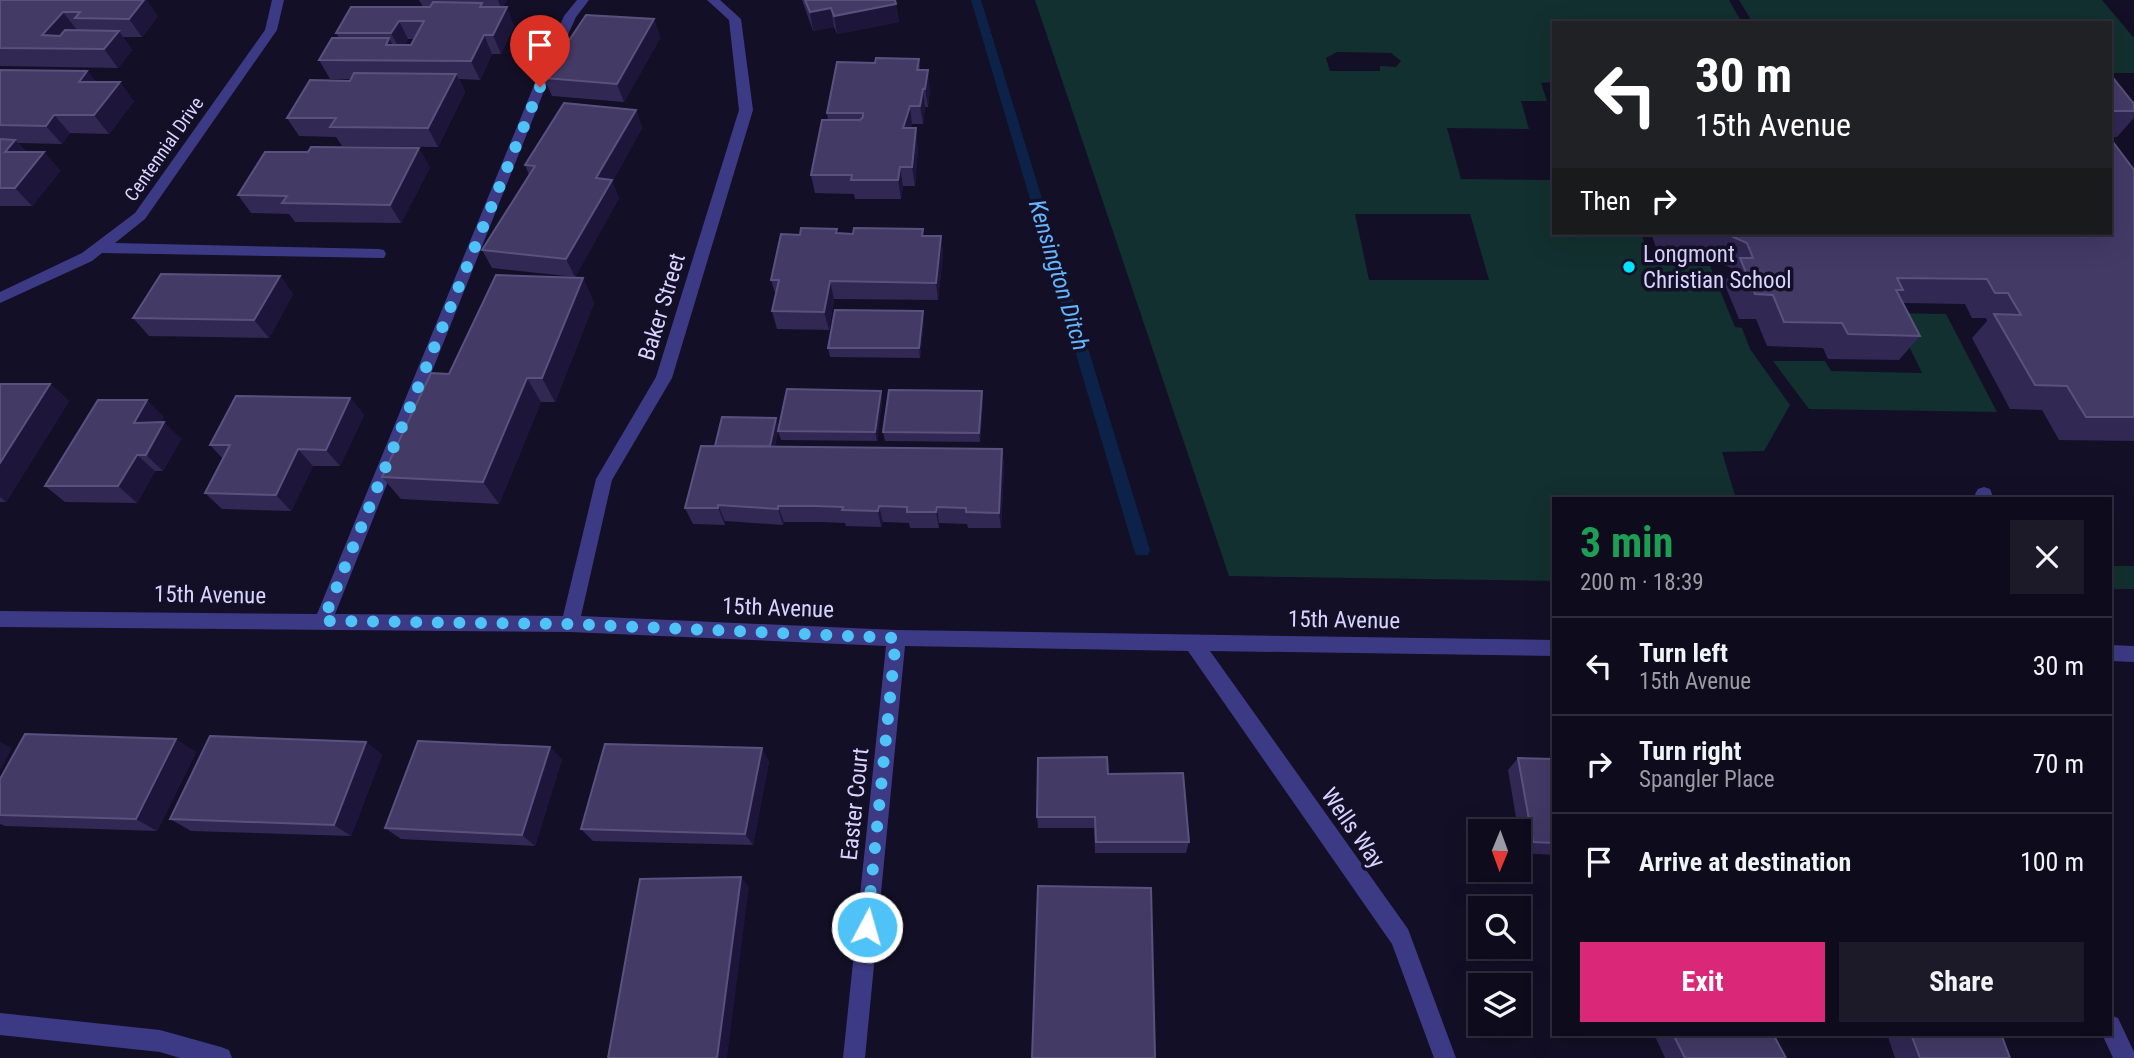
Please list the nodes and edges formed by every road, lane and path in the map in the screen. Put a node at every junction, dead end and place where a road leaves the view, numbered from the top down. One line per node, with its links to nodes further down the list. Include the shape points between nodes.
1 (278, 0): 4 (street, Centennial Drive, via 271,30 140,216)
2 (583, 0): 8 (street, via 570,16 550,61)
3 (713, 0): 9 (street, Baker Street, via 735,19 746,110 664,378 604,479)
4 (101, 248): 5 (street); 6 (street, Centennial Drive)
5 (379, 254)
6 (0, 298)
7 (0, 619): 8 (street, 15th Avenue)
8 (323, 621): 9 (street, 15th Avenue)
9 (570, 624): 10 (street, 15th Avenue)
10 (896, 638): 11 (street, 15th Avenue); 19 (street, Easter Court)
11 (1193, 642): 12 (street, 15th Avenue); 17 (street, Wells Way, via 1400,937)
12 (1552, 648)
13 (2112, 653): 14 (street)
14 (2134, 653)
15 (0, 1024): 18 (street, via 159,1041)
16 (2112, 1030): 20 (street)
17 (1445, 1056)
18 (222, 1058)
19 (854, 1058)
20 (2125, 1058)

